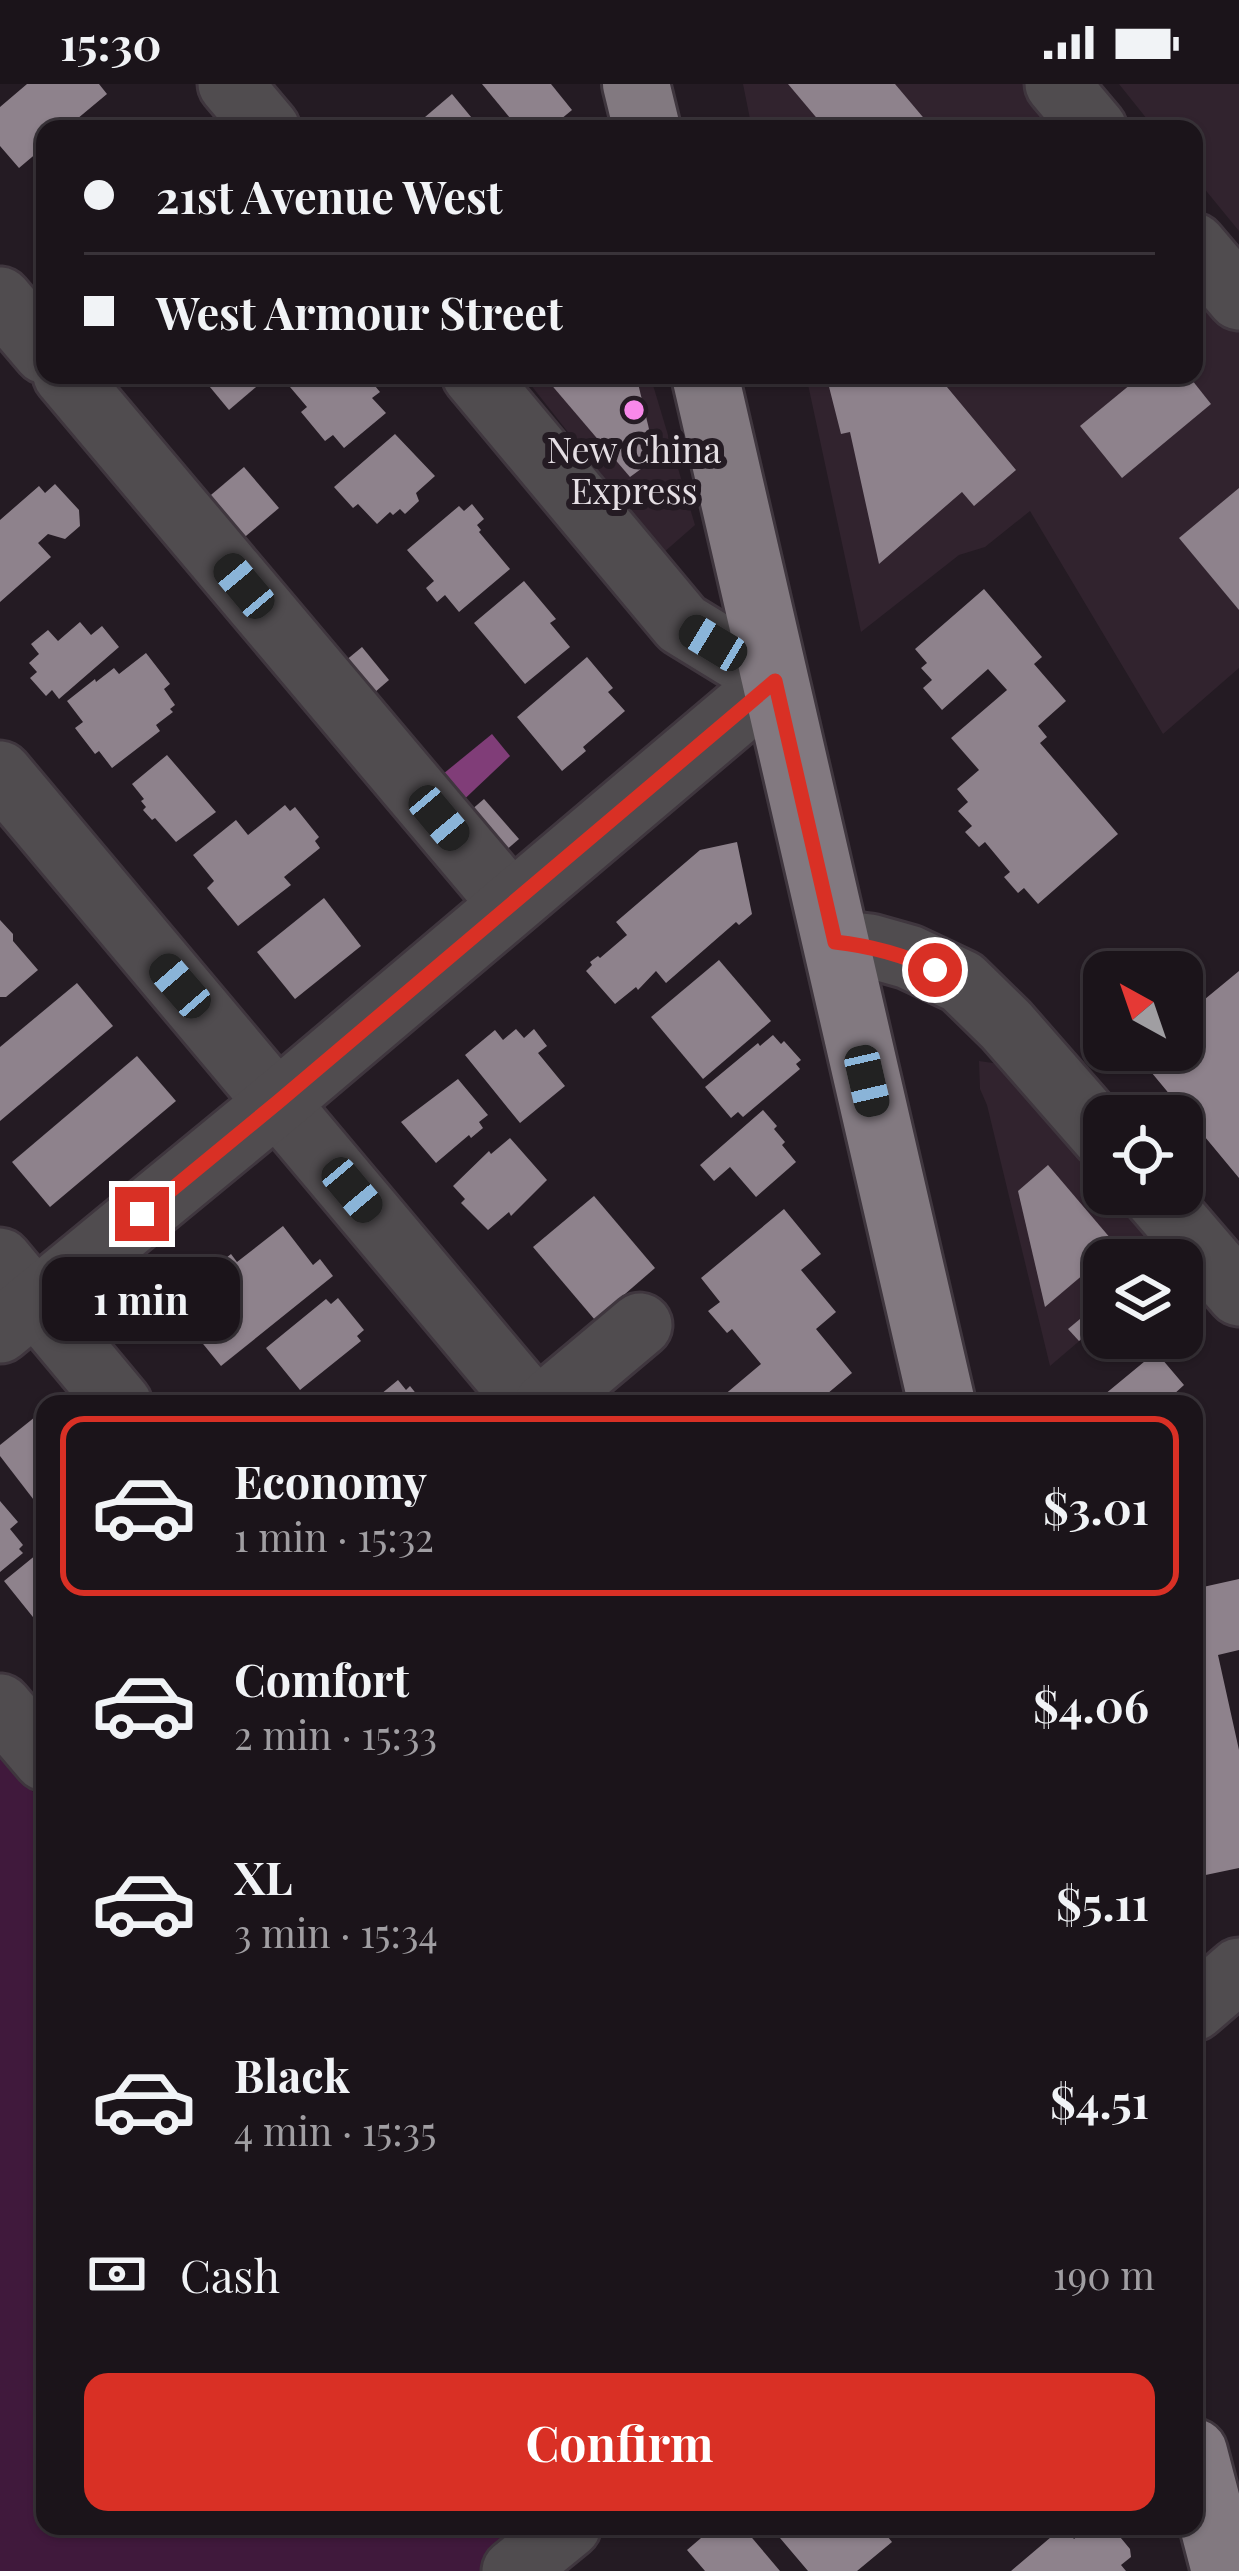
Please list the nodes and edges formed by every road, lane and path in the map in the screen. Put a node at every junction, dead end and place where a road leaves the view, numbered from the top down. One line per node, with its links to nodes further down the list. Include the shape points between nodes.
1 (230, 84): 4 (street)
2 (637, 84): 5 (main road)
3 (1058, 84): 6 (street)
4 (260, 120)
5 (645, 120)
6 (1088, 120)
7 (1203, 256): 8 (street)
8 (1239, 298)
9 (0, 299): 10 (street)
10 (36, 341)
11 (73, 384): 16 (street)
12 (482, 384): 14 (street, via 682,624)
13 (707, 384): 14 (main road)
14 (775, 681): 16 (street); 17 (main road)
15 (0, 773): 18 (street)
16 (511, 904): 18 (street)
17 (835, 942): 19 (street, via 909,957 962,982); 27 (main road)
18 (278, 1102): 22 (street); 25 (street)
19 (1083, 1113)
20 (1171, 1215): 21 (street)
21 (1239, 1294)
22 (12, 1298): 24 (street)
23 (640, 1325): 26 (street)
24 (112, 1395)
25 (522, 1395)
26 (557, 1395)
27 (940, 1395)
28 (0, 1706): 29 (street)
29 (36, 1748)
30 (1239, 1970): 31 (street)
31 (1203, 2000)
32 (1203, 2487): 35 (main road)
33 (557, 2535): 34 (street)
34 (514, 2571)
35 (1225, 2571)

